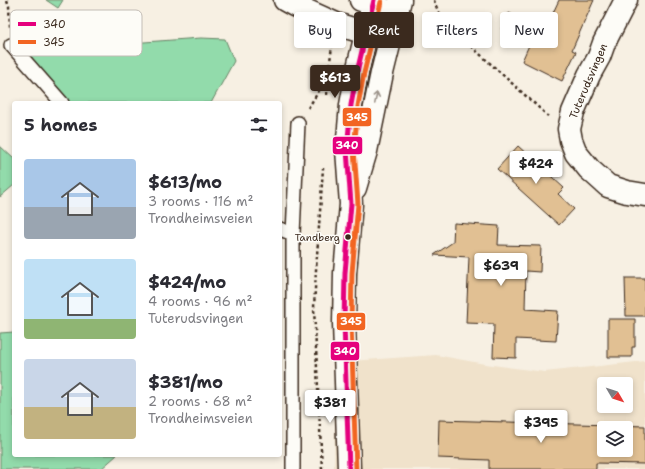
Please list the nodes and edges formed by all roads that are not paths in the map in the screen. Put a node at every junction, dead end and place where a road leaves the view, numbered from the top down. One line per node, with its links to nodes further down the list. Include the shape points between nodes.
1 (285, 0): 8 (main road, via 336,24)
2 (400, 0): 7 (main road)
3 (626, 0): 14 (main road, Tuterudsvingen, via 589,75 573,112 569,129 576,153 608,186)
4 (369, 1): 5 (main road); 6 (main road)
5 (368, 12)
6 (386, 12)
7 (397, 12)
8 (354, 29)
9 (363, 48): 15 (main road, via 354,85 347,150)
10 (388, 48): 15 (main road, one-way to 10, via 366,151)
11 (21, 56): 12 (lane)
12 (60, 101)
13 (298, 123): 17 (lane)
14 (645, 195)
15 (351, 204): 19 (main road, via 344,323)
16 (282, 230): 17 (lane)
17 (293, 234): 18 (lane)
18 (293, 469)
19 (349, 469)

